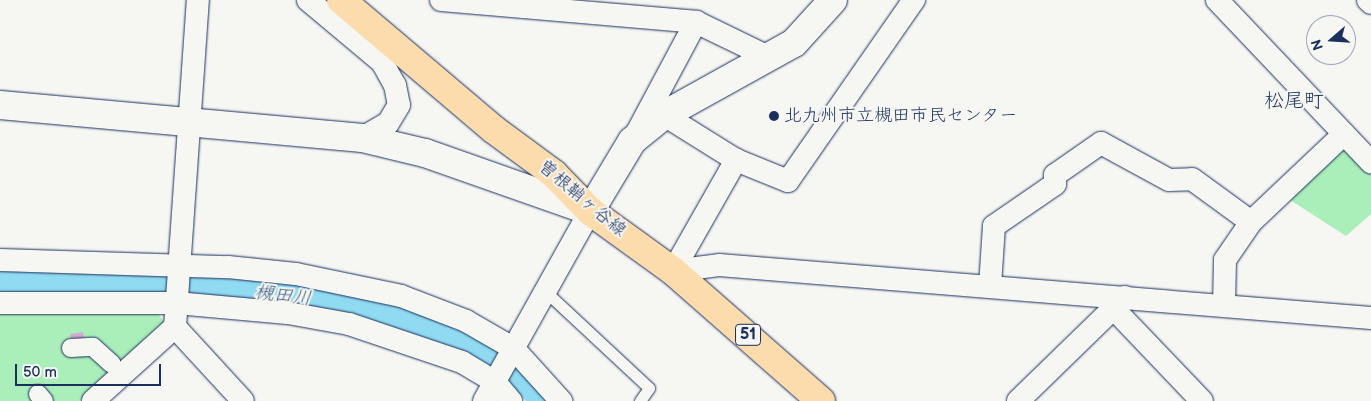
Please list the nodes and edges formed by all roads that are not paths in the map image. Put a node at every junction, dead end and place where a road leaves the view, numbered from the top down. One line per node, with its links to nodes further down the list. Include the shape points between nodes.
1 (198, 0): 12 (street)
2 (308, 0): 14 (street, via 382,62 395,85 399,105 388,124)
3 (341, 0): 18 (main road, 曽根鞘ヶ谷線 / 51, via 493,129 554,174)
4 (440, 0): 8 (street)
5 (833, 0): 9 (street, via 794,43)
6 (914, 0): 16 (street, via 788,181)
7 (1217, 0): 13 (street)
8 (696, 22): 9 (street); 15 (street)
9 (768, 57): 11 (street)
10 (0, 105): 12 (street)
11 (664, 115): 15 (street); 16 (street)
12 (193, 120): 14 (street); 21 (street)
13 (1344, 134): 17 (street); 19 (street)
14 (362, 138): 18 (street, via 425,153)
15 (632, 141): 18 (street)
16 (736, 160): 22 (street)
17 (1371, 162)
18 (590, 211): 22 (main road, 曽根鞘ヶ谷線 / 51); 24 (street)
19 (1251, 222): 23 (street, via 1192,179 1169,180 1101,142 1055,175 1055,184 994,226); 28 (street, via 1225,260)
20 (0, 260): 21 (street)
21 (182, 265): 26 (street); 32 (street, via 296,274 401,296 466,321)
22 (673, 271): 23 (street, via 719,265); 41 (main road, 曽根鞘ヶ谷線 / 51)
23 (990, 286): 27 (street)
24 (545, 291): 32 (street); 40 (lane, via 650,388)
25 (0, 303): 26 (street)
26 (176, 303): 30 (street); 34 (street, via 288,313 349,324 406,340 462,362)
27 (1120, 303): 28 (street); 42 (street); 43 (street)
28 (1224, 305): 29 (street)
29 (1371, 318)
30 (175, 327): 35 (street); 36 (street)
31 (71, 348): 33 (street, via 93,347)
32 (513, 348): 34 (street); 39 (street)
33 (112, 364)
34 (495, 382): 37 (street); 38 (street)
35 (93, 401)
36 (243, 401)
37 (484, 401)
38 (511, 401)
39 (562, 401)
40 (640, 401)
41 (821, 401)
42 (1019, 401)
43 (1202, 401)

